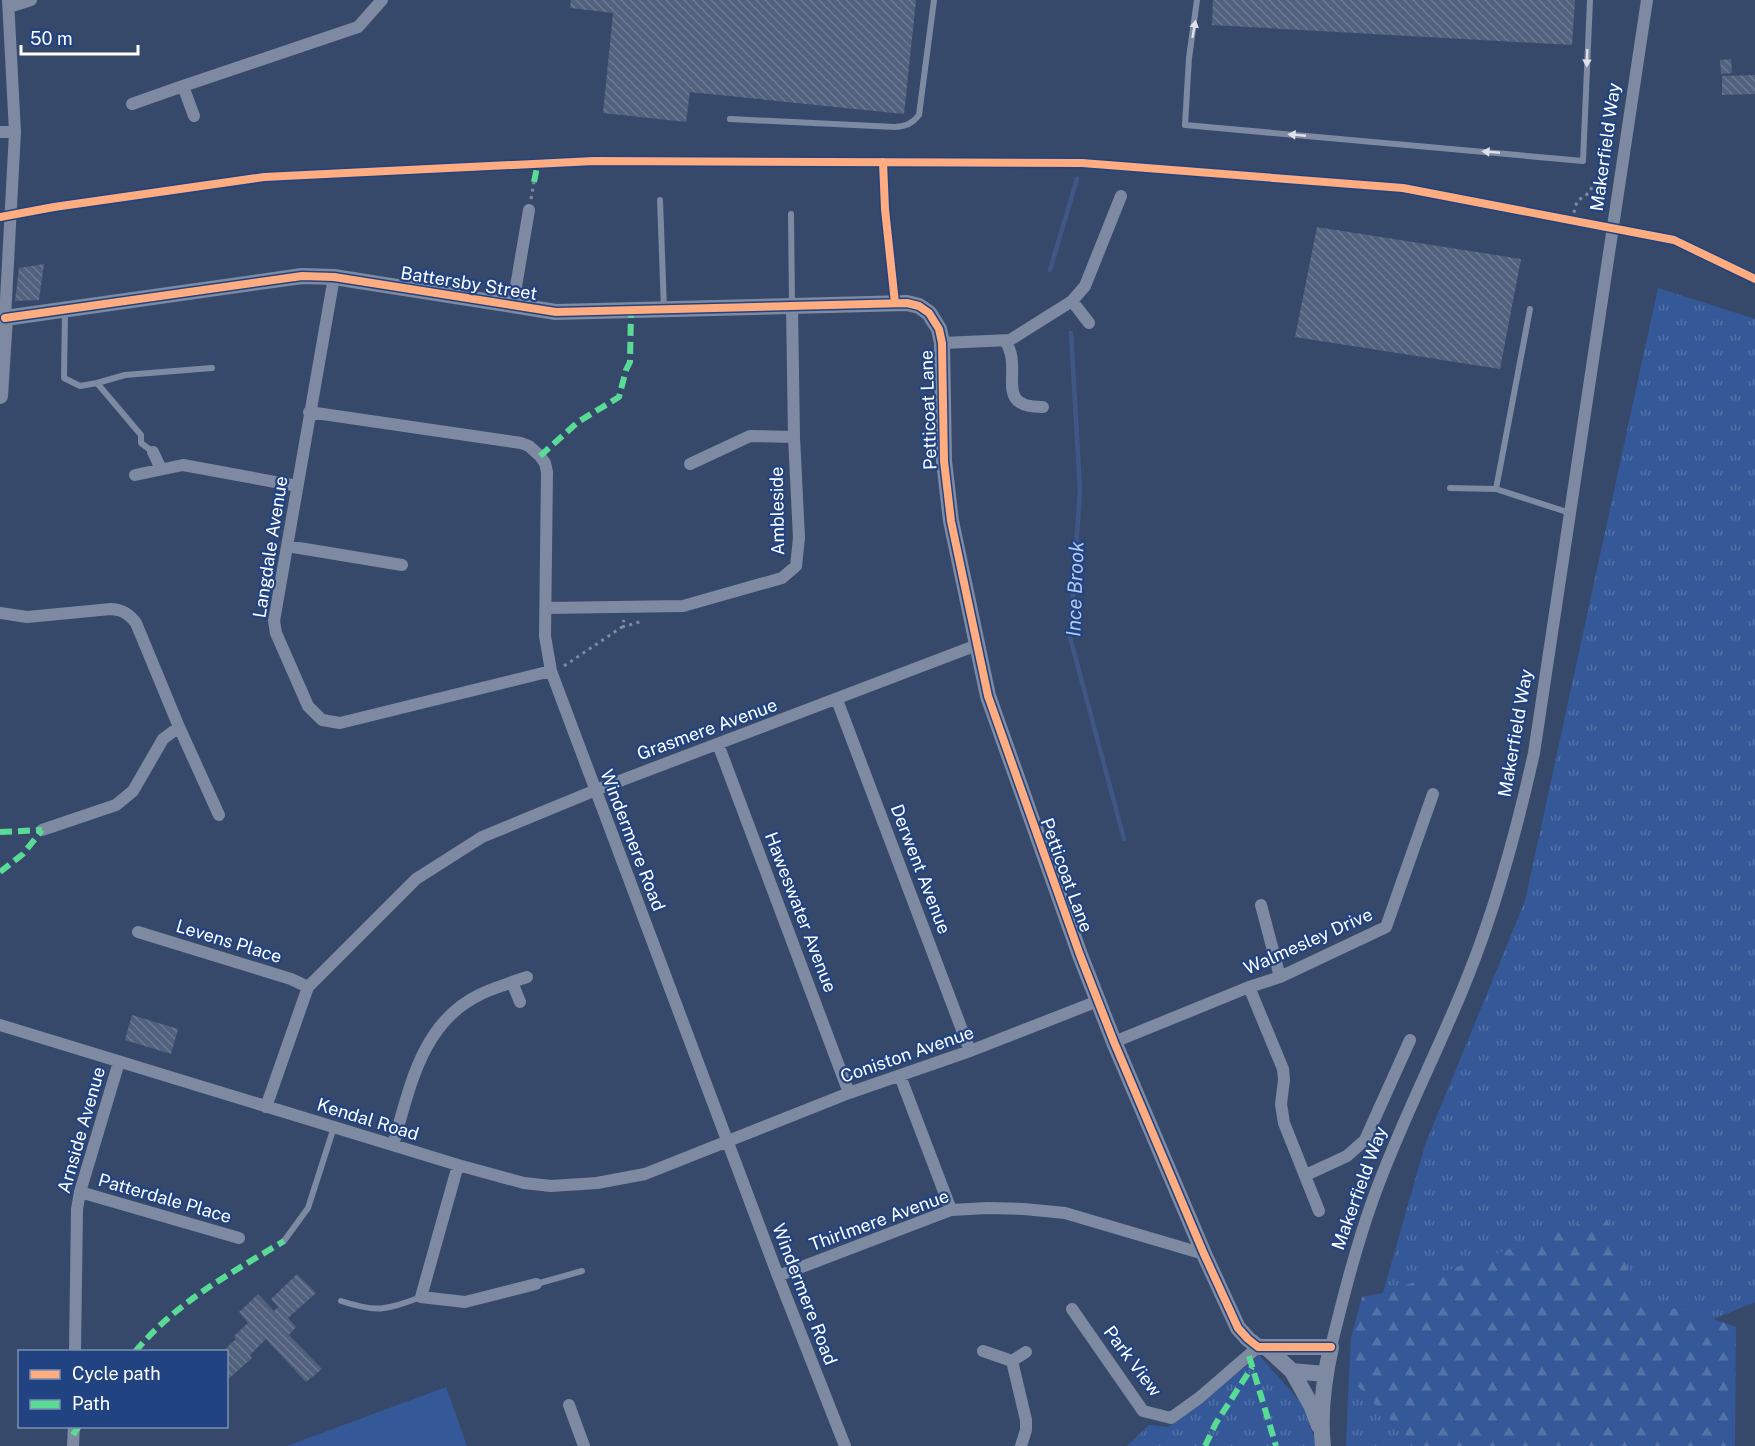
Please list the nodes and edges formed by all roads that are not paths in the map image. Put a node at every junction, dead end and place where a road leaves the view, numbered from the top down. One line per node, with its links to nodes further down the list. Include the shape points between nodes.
1 (31, 0): 7 (street)
2 (382, 0): 8 (street, via 358,27)
3 (934, 0): 11 (lane, via 919,115 914,122 896,127)
4 (1197, 0): 5 (lane, one-way to 4, via 1583,161 1185,125)
5 (1590, 0)
6 (1647, 0): 43 (street, Makerfield Way)
7 (9, 4): 13 (street)
8 (183, 86): 9 (street); 10 (street)
9 (132, 104)
10 (194, 116)
11 (730, 118)
12 (0, 132): 13 (street)
13 (15, 132): 26 (street)
14 (1121, 196): 19 (street, via 1085,286)
15 (660, 200): 23 (lane)
16 (529, 210): 20 (street, Battersby Street)
17 (791, 214): 21 (lane)
18 (333, 277): 20 (street, Battersby Street); 22 (street, Battersby Street, via 302,276); 34 (street, Langdale Avenue)
19 (1071, 301): 27 (street); 28 (street)
20 (513, 304): 23 (street, Battersby Street, via 556,312)
21 (792, 306): 23 (street, Battersby Street); 25 (street, Battersby Street, via 907,303); 35 (street, Ambleside)
22 (65, 309): 26 (street, Battersby Street); 31 (lane, via 64,378 80,387)
23 (664, 309)
24 (1530, 309): 42 (lane)
25 (929, 313): 29 (street, Petticoat Lane)
26 (5, 318): 32 (street)
27 (1089, 323)
28 (1005, 341): 29 (street); 33 (street, via 1012,350 1011,392 1015,400 1026,407)
29 (942, 344): 48 (street, Petticoat Lane, via 944,461 951,521)
30 (212, 368): 31 (lane, via 125,375)
31 (97, 383): 36 (lane, via 141,435 141,442)
32 (0, 396)
33 (1043, 407)
34 (309, 412): 40 (street, Langdale Avenue); 46 (street, Windermere Road, via 521,443 536,450 547,472)
35 (794, 437): 37 (street, via 750,436); 46 (street, Ambleside, via 799,538 796,566 782,578 683,606)
36 (153, 452): 38 (street)
37 (690, 464)
38 (161, 469): 39 (street); 40 (street, via 183,465)
39 (135, 475)
40 (297, 486): 44 (street, Langdale Avenue)
41 (1450, 488): 42 (lane)
42 (1496, 489): 43 (lane)
43 (1571, 514): 92 (street, Makerfield Way, via 1534,753 1516,832 1468,976 1372,1202)
44 (287, 546): 45 (street); 49 (street, Langdale Avenue, via 275,610 276,633 308,706 322,720 340,723)
45 (402, 565)
46 (546, 608): 49 (street, Windermere Road, via 545,636)
47 (0, 613): 51 (street, via 27,617 121,610 136,623)
48 (977, 645): 50 (street, Grasmere Avenue); 64 (street, Petticoat Lane, via 1003,741)
49 (551, 670): 53 (street, Windermere Road)
50 (837, 700): 52 (street, Grasmere Avenue); 69 (street, Derwent Avenue)
51 (179, 727): 55 (street); 56 (street, via 163,739 125,799)
52 (718, 744): 53 (street, Grasmere Avenue); 72 (street, Haweswater Avenue)
53 (596, 790): 62 (street, Grasmere Avenue, via 482,837 416,879); 75 (street, Windermere Road)
54 (1433, 794): 60 (street, Walmesley Drive, via 1386,927)
55 (219, 815)
56 (42, 830)
57 (1261, 905): 60 (street)
58 (138, 932): 62 (street, Levens Place)
59 (527, 977): 61 (street)
60 (1280, 977): 63 (street, Walmesley Drive)
61 (512, 982): 65 (street); 76 (street, via 463,1005 431,1037 419,1059)
62 (308, 987): 73 (street, Grasmere Avenue)
63 (1249, 987): 68 (street, Walmesley Drive); 78 (street, via 1283,1069 1284,1123)
64 (1098, 1001): 68 (street, Petticoat Lane); 69 (street, Coniston Avenue)
65 (520, 1002)
66 (0, 1025): 70 (street, Kendal Road)
67 (1410, 1040): 78 (street, via 1365,1140 1347,1156)
68 (1114, 1042): 84 (street, Petticoat Lane)
69 (970, 1051): 71 (street, Coniston Avenue)
70 (119, 1062): 73 (street, Kendal Road); 79 (street, Arnside Avenue)
71 (900, 1076): 72 (street, Coniston Avenue); 80 (street)
72 (849, 1093): 75 (street, Coniston Avenue)
73 (266, 1107): 74 (street, Kendal Road)
74 (334, 1126): 76 (street, Kendal Road); 83 (lane, via 308,1208)
75 (728, 1143): 77 (street, Kendal Road, via 645,1174 597,1183 524,1183); 86 (street, Windermere Road)
76 (393, 1145): 77 (street, Kendal Road)
77 (458, 1165): 88 (street)
78 (1306, 1175): 81 (street)
79 (80, 1192): 82 (street, Patterdale Place); 93 (street, Arnside Avenue)
80 (951, 1210): 84 (street, Thirlmere Avenue, via 1065,1213); 86 (street, Thirlmere Avenue)
81 (1319, 1211)
82 (239, 1238)
83 (284, 1241)
84 (1204, 1254): 91 (street, Petticoat Lane, via 1238,1328 1248,1340)
85 (582, 1271): 87 (lane)
86 (778, 1276): 104 (street, Windermere Road)
87 (536, 1284): 88 (street, via 465,1302)
88 (421, 1297): 89 (lane, via 387,1309 364,1309)
89 (341, 1300)
90 (1072, 1309): 91 (street, Park View, via 1143,1411 1171,1418)
91 (1263, 1347): 92 (street); 97 (street, Petticoat Lane)
92 (1331, 1347): 98 (street, Makerfield Way)
93 (75, 1350)
94 (983, 1351): 96 (street)
95 (1026, 1353): 96 (street)
96 (1012, 1361): 105 (street, via 1026,1420)
97 (1292, 1371): 98 (street); 101 (street, Petticoat Lane, via 1311,1405)
98 (1325, 1374): 101 (street, Makerfield Way)
99 (570, 1405): 103 (street)
100 (74, 1428): 102 (street)
101 (1322, 1438)
102 (73, 1446)
103 (584, 1446)
104 (845, 1446)
105 (1020, 1446)

